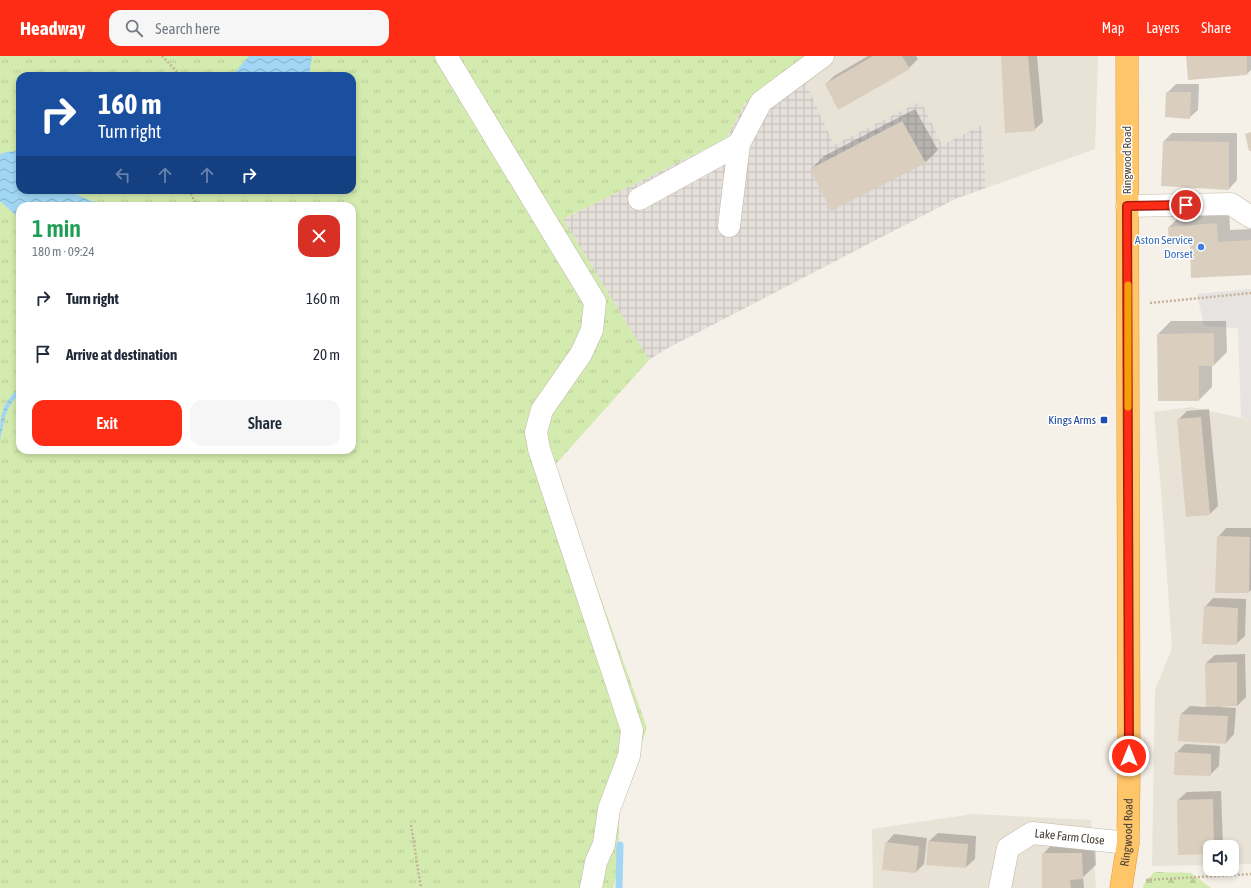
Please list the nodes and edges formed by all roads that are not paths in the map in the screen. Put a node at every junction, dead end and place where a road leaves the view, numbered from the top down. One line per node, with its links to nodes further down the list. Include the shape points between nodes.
1 (446, 56): 11 (street, via 595,302 592,330 581,354 542,410 536,432 539,449 632,730 629,756 609,809 604,844 596,862)
2 (823, 56): 4 (street, via 761,102)
3 (1127, 56): 6 (highway, Ringwood Road)
4 (739, 144): 5 (street); 8 (street)
5 (639, 199)
6 (1127, 206): 7 (street, via 1231,204); 9 (highway, Ringwood Road)
7 (1251, 217)
8 (729, 226)
9 (1128, 843): 10 (highway, Ringwood Road); 12 (street, Lake Farm Close, via 1032,833 1008,848)
10 (1122, 885)
11 (591, 888)
12 (1000, 888)

